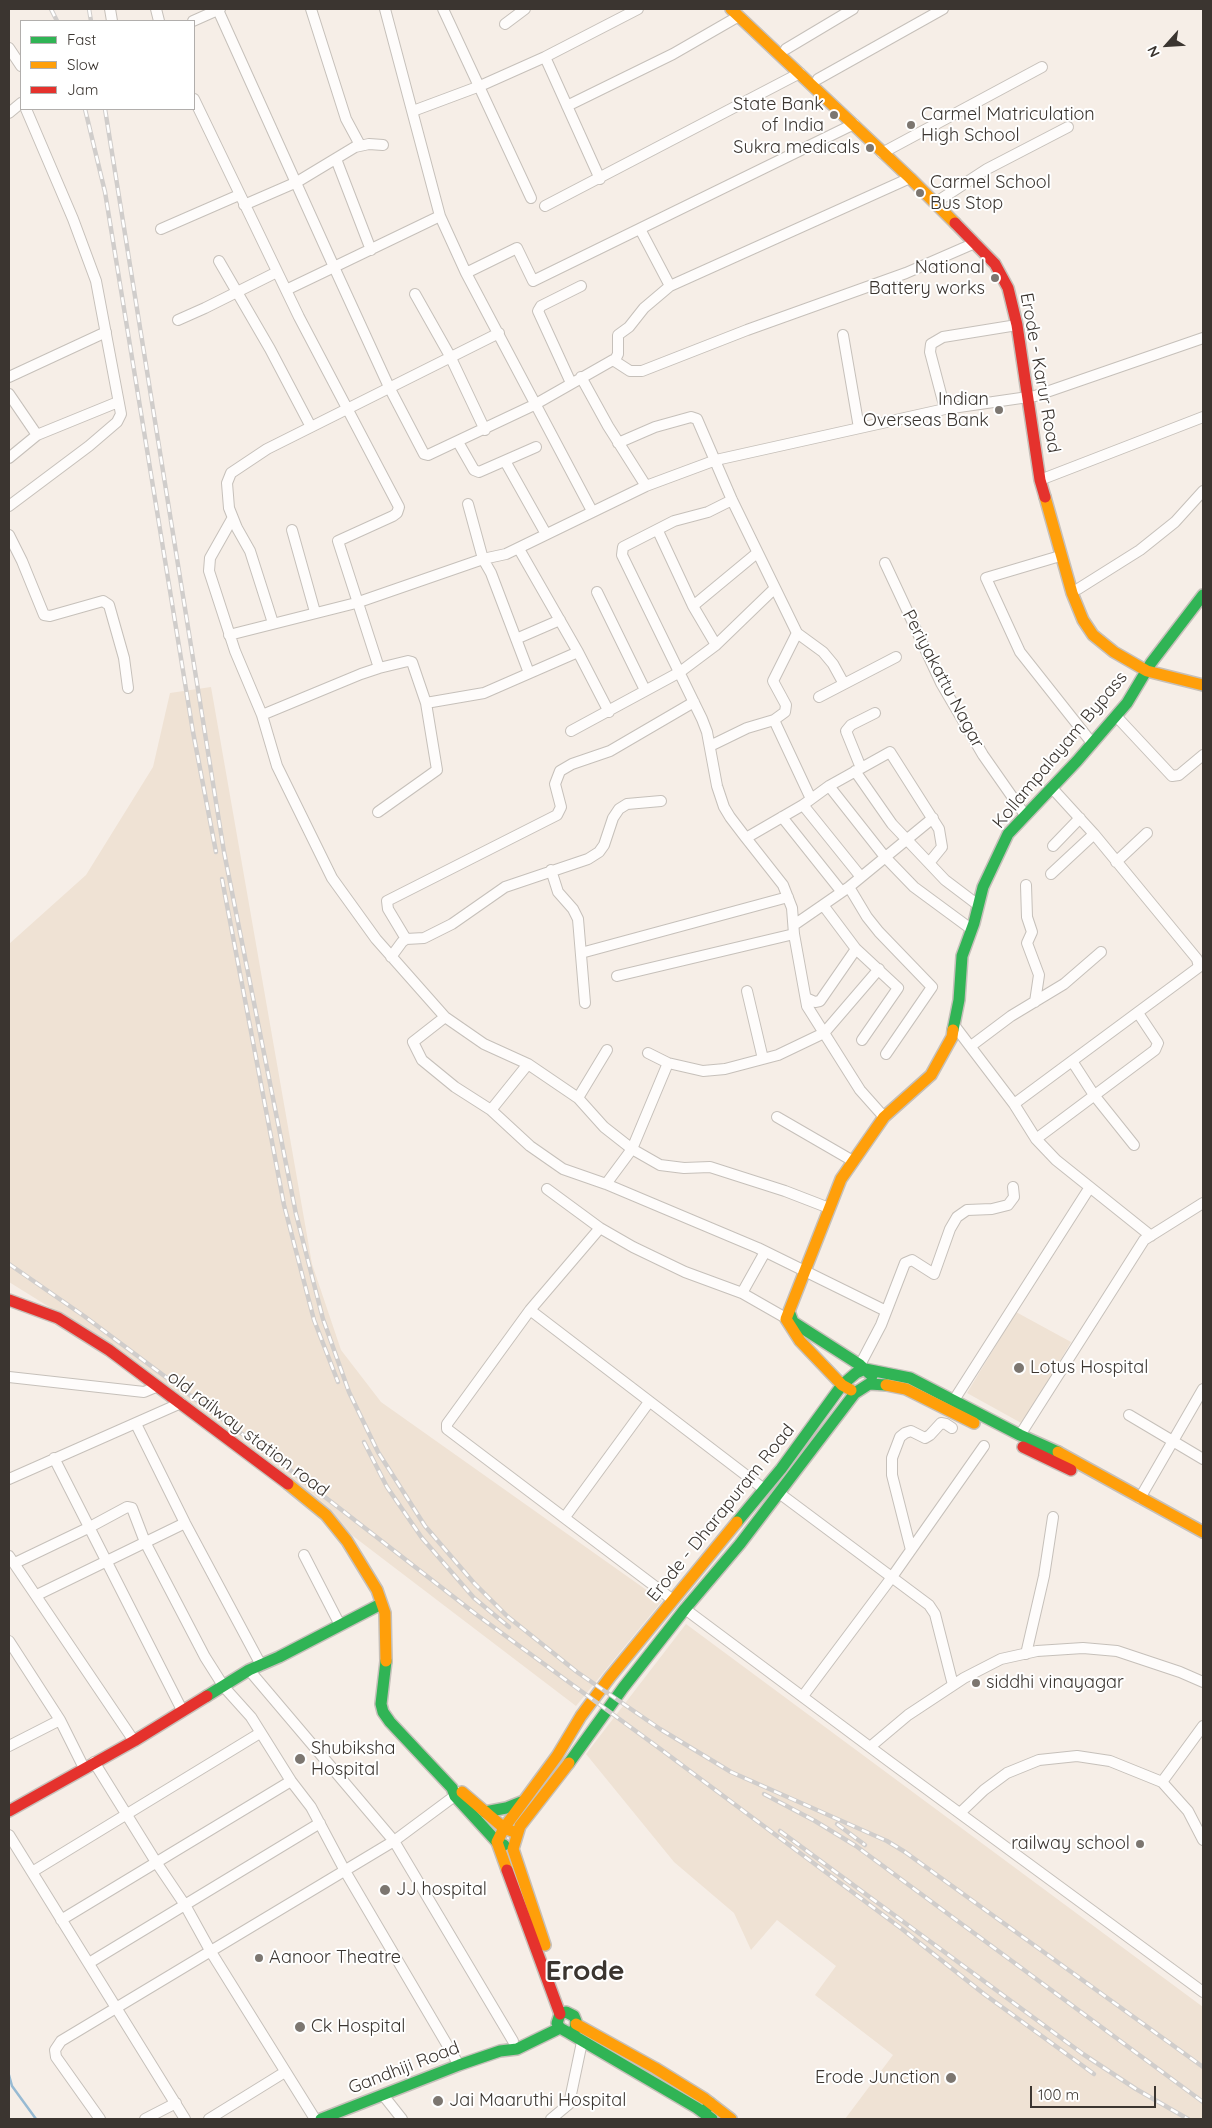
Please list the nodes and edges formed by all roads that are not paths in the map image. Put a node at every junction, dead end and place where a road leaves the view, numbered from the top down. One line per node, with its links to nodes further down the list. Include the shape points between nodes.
1 (219, 9): 10 (street); 34 (street)
2 (311, 9): 28 (street, via 346,119)
3 (385, 9): 24 (street)
4 (443, 9): 19 (street)
5 (638, 9): 14 (street)
6 (853, 9): 12 (street)
7 (943, 9): 18 (street)
8 (518, 11): 11 (street)
9 (737, 11): 12 (main road, Erode - Karur Road); 17 (main road, Erode - Karur Road); 22 (street, via 673,54)
10 (195, 21)
11 (505, 24)
12 (786, 49): 18 (main road, Erode - Karur Road)
13 (10, 52): 15 (street)
14 (545, 57): 19 (street); 22 (street)
15 (20, 65)
16 (1042, 67): 30 (street)
17 (800, 73): 26 (main road, Erode - Karur Road); 32 (street)
18 (818, 79): 30 (main road, Erode - Karur Road)
19 (480, 86): 24 (street); 36 (street)
20 (195, 101): 35 (street)
21 (20, 104): 25 (street)
22 (567, 106): 32 (street)
23 (26, 110): 56 (street, via 85,248 98,288)
24 (413, 111): 40 (street)
25 (9, 113)
26 (854, 124): 30 (main road, Erode - Karur Road); 42 (street)
27 (1068, 127): 37 (street, via 987,169)
28 (360, 145): 29 (street); 31 (street)
29 (384, 145)
30 (886, 151): 33 (main road, Erode - Karur Road); 37 (main road, Erode - Karur Road)
31 (336, 159): 34 (street); 44 (street)
32 (600, 178): 39 (street)
33 (910, 178): 43 (main road, Erode - Karur Road); 50 (street)
34 (297, 182): 38 (street); 46 (street)
35 (239, 195): 38 (street); 41 (street)
36 (531, 198)
37 (941, 199): 67 (main road, Erode - Karur Road, via 980,237 1010,274 1024,320)
38 (244, 205): 47 (street)
39 (545, 206)
40 (440, 216): 44 (street); 48 (street)
41 (161, 229)
42 (640, 229): 48 (street, via 533,281 517,248); 50 (street)
43 (975, 243): 55 (main road, Erode - Karur Road, via 1003,278); 61 (street, via 906,273 642,371 630,371)
44 (371, 250): 46 (street)
45 (219, 261): 52 (street)
46 (334, 267): 51 (street); 65 (street)
47 (277, 272): 51 (street); 52 (street)
48 (466, 274): 57 (street)
49 (581, 286): 64 (street, via 541,306 538,311)
50 (670, 286): 61 (street, via 618,336)
51 (286, 290): 70 (street)
52 (237, 293): 54 (street); 73 (street)
53 (415, 294): 60 (street)
54 (178, 320)
55 (1017, 325): 67 (main road, Erode - Karur Road); 71 (street, via 943,337 931,344 930,352)
56 (106, 332): 63 (street); 68 (street)
57 (499, 333): 60 (street); 69 (street)
58 (843, 335): 74 (street)
59 (1203, 338): 67 (street)
60 (450, 356): 65 (street); 75 (street)
61 (615, 360): 62 (street)
62 (581, 376): 64 (street); 78 (street)
63 (9, 377)
64 (571, 383): 69 (street)
65 (389, 387): 70 (street); 77 (street, via 425,454)
66 (9, 394): 76 (street)
67 (1031, 397): 71 (street); 83 (main road, Erode - Karur Road)
68 (118, 402): 76 (street); 88 (street, via 121,414 117,422)
69 (534, 405): 75 (street); 89 (street)
70 (347, 409): 73 (street); 104 (street, via 399,508 395,515 338,541)
71 (945, 410): 74 (street)
72 (1203, 417): 83 (street)
73 (311, 427): 90 (street, via 231,473 228,483)
74 (859, 428): 81 (street)
75 (485, 430): 77 (street)
76 (38, 436): 80 (street)
77 (458, 442): 82 (street, via 477,472)
78 (618, 443): 81 (street, via 655,427 693,417 698,421); 84 (street)
79 (536, 446): 82 (street)
80 (9, 458)
81 (716, 460): 84 (street); 86 (street)
82 (505, 461): 93 (street)
83 (1044, 478): 97 (main road, Erode - Karur Road); 101 (main road, Erode - Karur Road)
84 (646, 486): 89 (street)
85 (1203, 491): 101 (street, via 1175,522 1140,550)
86 (732, 500): 92 (street, via 708,512 674,521); 96 (street)
87 (468, 504): 98 (street)
88 (9, 506)
89 (592, 511): 93 (street)
90 (232, 519): 108 (street, via 250,551); 110 (street, via 208,565)
91 (292, 530): 106 (street)
92 (658, 531): 105 (street); 117 (street, via 627,545 622,555)
93 (546, 534): 95 (street)
94 (9, 535): 122 (street, via 44,615 103,601 109,605 124,658)
95 (519, 549): 98 (street); 107 (street)
96 (757, 553): 100 (street); 105 (street)
97 (1060, 556): 115 (main road, Erode - Karur Road, via 1083,620 1093,635 1114,652); 133 (street, via 986,578 1020,652)
98 (483, 559): 104 (street); 111 (street)
99 (885, 563): 142 (street, Periyakattu Nagar, via 941,683 983,755)
100 (775, 588): 109 (street); 112 (street)
101 (1078, 588): 115 (main road, Erode - Karur Road, via 1100,631)
102 (597, 592): 123 (street)
103 (1203, 595): 115 (main road, Kollampalayam Bypass)
104 (356, 602): 106 (street); 116 (street)
105 (693, 606): 112 (street)
106 (315, 612): 108 (street)
107 (560, 620): 111 (street); 113 (street)
108 (273, 623): 110 (street)
109 (797, 633): 120 (street, via 823,652); 131 (street, via 774,675 774,684 786,709)
110 (229, 635): 129 (street)
111 (516, 639): 118 (street)
112 (716, 645): 117 (street)
113 (578, 652): 118 (street); 127 (street)
114 (896, 657): 120 (street)
115 (1149, 667): 119 (main road, Erode - Karur Road); 121 (main road, Erode - Karur Road); 130 (main road, Kollampalayam Bypass)
116 (379, 668): 126 (street, via 412,662); 129 (street)
117 (680, 672): 123 (street); 125 (street)
118 (529, 673): 126 (street, via 484,693)
119 (1203, 676)
120 (844, 684): 124 (street)
121 (1203, 685)
122 (128, 688)
123 (645, 690): 127 (street)
124 (819, 697)
125 (694, 702): 134 (street); 164 (street, via 610,751 572,764 560,772 555,784 561,807 557,815 387,901 388,909)
126 (426, 703): 141 (street, via 437,770)
127 (609, 712): 132 (street)
128 (875, 713): 136 (street, via 846,731)
129 (262, 716): 168 (street, via 277,766 325,864 356,912)
130 (1116, 716): 133 (main road, Kollampalayam Bypass); 135 (street, via 1172,776 1179,775)
131 (774, 720): 134 (street, via 747,728); 140 (street)
132 (571, 731)
133 (1092, 743): 138 (main road, Kollampalayam Bypass)
134 (710, 746): 148 (street, via 724,807)
135 (1203, 755)
136 (858, 769): 137 (street); 144 (street, via 890,752); 149 (street, via 892,824)
137 (829, 786): 140 (street); 151 (street)
138 (1052, 788): 142 (main road, Kollampalayam Bypass); 145 (street)
139 (660, 801): 154 (street, via 627,804 613,818 604,845 598,852)
140 (807, 802): 143 (street); 156 (street)
141 (378, 812)
142 (1025, 815): 161 (main road, Kollampalayam Bypass, via 1008,834)
143 (782, 817): 148 (street); 158 (street)
144 (933, 818): 149 (street); 153 (street, via 942,847)
145 (1080, 818): 147 (street); 150 (street)
146 (1147, 833): 152 (street)
147 (1094, 834): 152 (street); 155 (street)
148 (746, 838): 159 (street)
149 (908, 839): 151 (street); 153 (street)
150 (1053, 846)
151 (885, 857): 156 (street); 162 (street, via 914,887)
152 (1116, 862): 170 (street)
153 (929, 863): 161 (street)
154 (551, 870): 164 (street, via 505,887 464,917 432,935 419,940); 167 (street, via 558,892 578,919)
155 (1050, 874)
156 (862, 877): 158 (street)
157 (1026, 885): 174 (street, via 1026,916 1032,932 1027,943 1039,975)
158 (845, 889): 160 (street); 184 (street, via 879,932 932,987)
159 (788, 897): 163 (street); 167 (street)
160 (823, 905): 163 (street); 165 (street)
161 (978, 905): 162 (main road, Kollampalayam Bypass)
162 (971, 929): 178 (main road, Kollampalayam Bypass, via 962,956)
163 (794, 930): 171 (street); 173 (street)
164 (406, 939): 168 (street)
165 (856, 949): 169 (street); 173 (street, via 820,1000 815,1002)
166 (1101, 952): 174 (street, via 1064,984)
167 (581, 953): 175 (street)
168 (391, 956): 177 (street)
169 (878, 969): 179 (street); 180 (street, via 898,988)
170 (1201, 969): 176 (street)
171 (617, 976)
172 (747, 991): 185 (street)
173 (806, 998): 179 (street, via 807,1006)
174 (1035, 1002): 181 (street)
175 (585, 1003)
176 (1138, 1013): 186 (street); 189 (street, via 1158,1046)
177 (445, 1017): 188 (street, via 484,1044); 192 (street, via 413,1042 422,1060)
178 (954, 1025): 181 (street); 194 (main road, Kollampalayam Bypass, via 952,1037 931,1075)
179 (824, 1033): 185 (street, via 786,1052); 194 (street, via 860,1090)
180 (862, 1040)
181 (971, 1046): 191 (street)
182 (607, 1050): 190 (street)
183 (648, 1053): 187 (street)
184 (886, 1054)
185 (762, 1059): 187 (street, via 713,1071)
186 (1072, 1061): 189 (street); 191 (street)
187 (668, 1063): 197 (street)
188 (528, 1064): 190 (street); 192 (street)
189 (1094, 1095): 195 (street); 196 (street)
190 (578, 1098): 197 (street, via 604,1127)
191 (1014, 1104): 195 (street)
192 (491, 1110): 199 (street, via 530,1146 563,1169)
193 (777, 1117): 198 (street)
194 (884, 1118): 198 (main road, Kollampalayam Bypass)
195 (1036, 1139): 201 (street)
196 (1134, 1145)
197 (632, 1149): 199 (street); 204 (street, via 660,1165 710,1167)
198 (853, 1161): 204 (main road, Kollampalayam Bypass, via 840,1179)
199 (606, 1184): 207 (street)
200 (1013, 1187): 212 (street, via 1014,1197 1008,1205 967,1210 957,1216 934,1274 912,1260 907,1261)
201 (1090, 1188): 206 (street); 221 (street)
202 (547, 1189): 205 (street)
203 (1203, 1203): 206 (street)
204 (829, 1208): 208 (main road, Kollampalayam Bypass)
205 (600, 1228): 209 (street, via 685,1272); 211 (street)
206 (1151, 1236): 227 (street, via 1144,1240)
207 (765, 1252): 208 (street); 209 (street)
208 (804, 1271): 212 (street); 213 (main road, Kollampalayam Bypass)
209 (742, 1293): 213 (street)
210 (9, 1300): 218 (main road, old railway station road, via 58,1318 84,1333)
211 (530, 1310): 222 (street); 236 (street, via 446,1426)
212 (886, 1311): 214 (street)
213 (789, 1316): 214 (main road); 217 (main road, via 800,1342)
214 (862, 1367): 216 (main road); 217 (main road, Erode - Dharapuram Road); 221 (main road, via 910,1378)
215 (9, 1377): 218 (street, via 144,1392)
216 (879, 1383): 220 (main road, Erode - Dharapuram Road, via 869,1384); 242 (main road, via 906,1389 1071,1470)
217 (842, 1385): 220 (main road); 233 (main road, Erode - Dharapuram Road)
218 (156, 1387): 223 (main road, old railway station road)
219 (1203, 1389): 228 (street)
220 (855, 1393): 234 (main road, Erode - Dharapuram Road)
221 (954, 1400): 227 (main road)
222 (649, 1402): 233 (street); 236 (street)
223 (181, 1403): 225 (street); 250 (main road, old railway station road, via 326,1515 365,1569)
224 (1129, 1414): 228 (street)
225 (136, 1424): 230 (street); 238 (street)
226 (952, 1428): 243 (street, via 941,1423 925,1438 911,1431 905,1433 900,1437 892,1458 892,1475)
227 (1020, 1435): 235 (main road, via 1054,1450)
228 (1172, 1442): 231 (street); 235 (street)
229 (984, 1446): 243 (street)
230 (54, 1458): 232 (street); 239 (street)
231 (1203, 1459)
232 (9, 1479)
233 (764, 1489): 249 (main road, Erode - Dharapuram Road)
234 (779, 1493): 247 (street); 251 (main road, Erode - Dharapuram Road)
235 (1140, 1498): 240 (main road)
236 (565, 1517): 249 (street)
237 (1052, 1517): 254 (street, via 1044,1576)
238 (185, 1523): 241 (street); 255 (street)
239 (88, 1528): 241 (street, via 130,1506); 245 (street); 246 (street)
240 (1203, 1532)
241 (145, 1542): 246 (street); 259 (street)
242 (1203, 1544)
243 (911, 1550): 247 (street)
244 (304, 1555): 252 (street)
245 (12, 1559): 248 (street)
246 (106, 1563): 248 (street); 261 (street)
247 (892, 1577): 258 (street, via 932,1610); 260 (street)
248 (37, 1595): 265 (street)
249 (673, 1600): 272 (main road, Erode - Dharapuram Road, via 610,1677 557,1756)
250 (382, 1604): 252 (main road); 271 (main road, old railway station road, via 386,1660 383,1712)
251 (685, 1609): 260 (street); 279 (main road, Erode - Dharapuram Road)
252 (340, 1625): 255 (main road)
253 (9, 1641): 262 (street)
254 (1026, 1654): 257 (street, via 1083,1648 1117,1651); 258 (street, via 1001,1660)
255 (261, 1665): 256 (main road)
256 (249, 1670): 259 (main road); 282 (street)
257 (1203, 1682)
258 (953, 1685): 267 (street, via 908,1715)
259 (224, 1687): 261 (main road); 264 (street, via 251,1717)
260 (803, 1696): 267 (street)
261 (182, 1710): 265 (main road)
262 (60, 1720): 266 (street); 268 (street)
263 (1203, 1726): 270 (street)
264 (260, 1733): 269 (street); 275 (street)
265 (134, 1740): 268 (main road)
266 (9, 1746)
267 (870, 1747): 276 (street)
268 (89, 1765): 273 (main road); 275 (street)
269 (291, 1781): 277 (street); 285 (street)
270 (1162, 1782): 276 (street, via 1110,1761 1077,1756 1039,1760 1007,1773); 281 (street, via 1188,1811)
271 (456, 1792): 274 (main road); 282 (street); 283 (main road)
272 (521, 1802): 274 (main road); 278 (main road, Erode - Dharapuram Road)
273 (9, 1810)
274 (485, 1812): 278 (main road)
275 (126, 1814): 285 (street); 287 (street)
276 (960, 1814): 292 (street)
277 (320, 1823): 286 (street); 288 (street)
278 (504, 1828): 279 (main road); 283 (main road, Erode - Dharapuram Road)
279 (517, 1834): 284 (main road, Erode - Dharapuram Road)
280 (9, 1835): 287 (street)
281 (1203, 1840)
282 (394, 1841): 286 (street); 295 (street)
283 (497, 1842): 284 (main road); 294 (main road)
284 (513, 1849): 294 (main road)
285 (156, 1862): 288 (street); 289 (street)
286 (345, 1871): 290 (street); 298 (street)
287 (32, 1872): 289 (street)
288 (185, 1905): 290 (street); 291 (street)
289 (61, 1920): 291 (street)
290 (211, 1952): 293 (street); 299 (street)
291 (89, 1963): 293 (street)
292 (1203, 1990)
293 (116, 2009): 301 (street); 304 (street, via 61,2041 55,2050)
294 (565, 2021): 295 (main road, Gandhiji Road); 296 (main road); 297 (main road, Gandhiji Road, via 517,2049); 302 (main road, via 655,2068)
295 (513, 2041): 297 (main road, Gandhiji Road)
296 (582, 2042): 303 (main road); 311 (street, via 568,2104)
297 (500, 2051): 298 (main road, Gandhiji Road)
298 (459, 2065): 300 (main road, Gandhiji Road)
299 (286, 2072): 307 (street); 308 (street)
300 (383, 2095): 309 (main road, Gandhiji Road); 310 (street)
301 (176, 2102): 305 (street); 306 (street)
302 (710, 2103): 303 (main road); 312 (main road)
303 (708, 2116)
304 (100, 2119)
305 (145, 2119)
306 (185, 2119)
307 (209, 2119)
308 (315, 2119)
309 (321, 2119)
310 (402, 2119)
311 (550, 2119)
312 (731, 2119)

